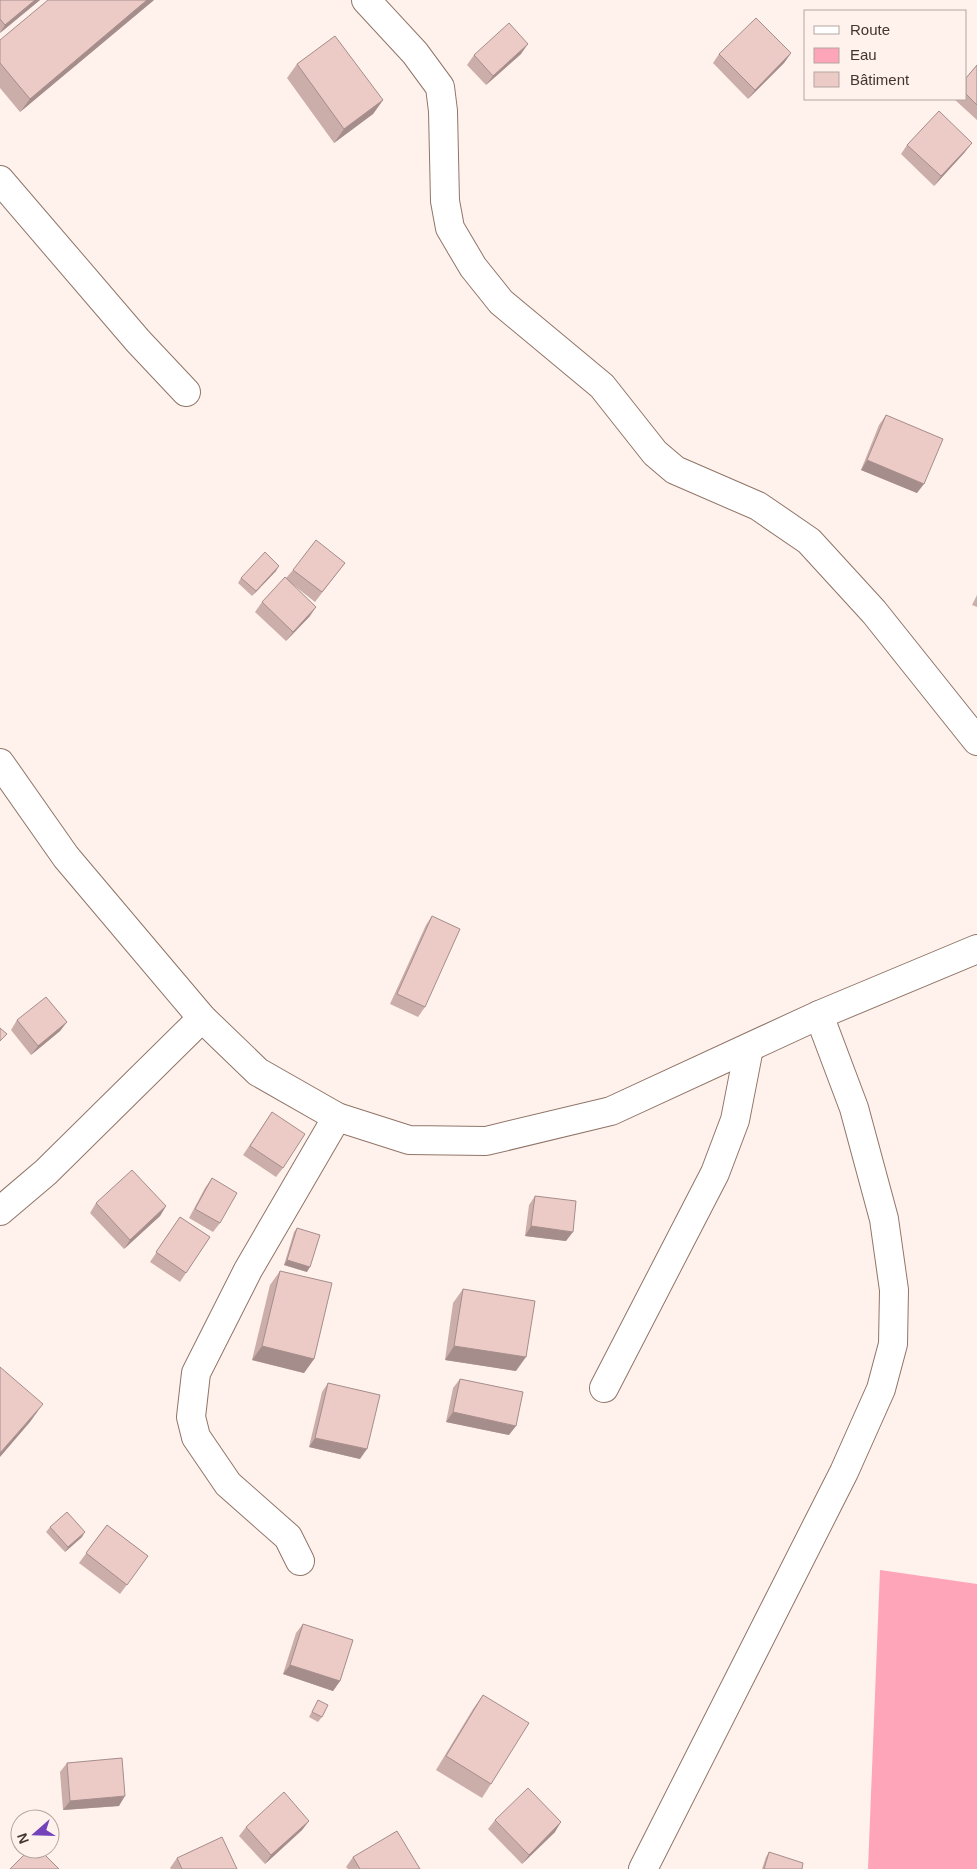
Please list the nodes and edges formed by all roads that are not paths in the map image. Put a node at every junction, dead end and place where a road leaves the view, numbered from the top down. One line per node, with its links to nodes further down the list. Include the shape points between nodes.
1 (366, 0): 4 (street, via 415,53 440,86 445,201 450,228 473,267 495,295 602,386 655,453 675,470 758,506 809,541 874,612)
2 (0, 180): 3 (street)
3 (186, 392)
4 (977, 741)
5 (0, 764): 8 (street, via 66,857)
6 (977, 949): 7 (street)
7 (819, 1015): 9 (street); 14 (street, via 854,1108 884,1219 894,1290 893,1344 881,1389 844,1472)
8 (202, 1018): 10 (street, via 258,1072); 11 (street, via 46,1172)
9 (749, 1048): 10 (street, via 611,1111 486,1141 409,1140); 12 (street, via 735,1120 715,1173)
10 (337, 1117): 13 (street, via 248,1270 196,1373 191,1416 196,1437 228,1484 288,1537)
11 (0, 1211)
12 (604, 1388)
13 (300, 1561)
14 (643, 1869)

